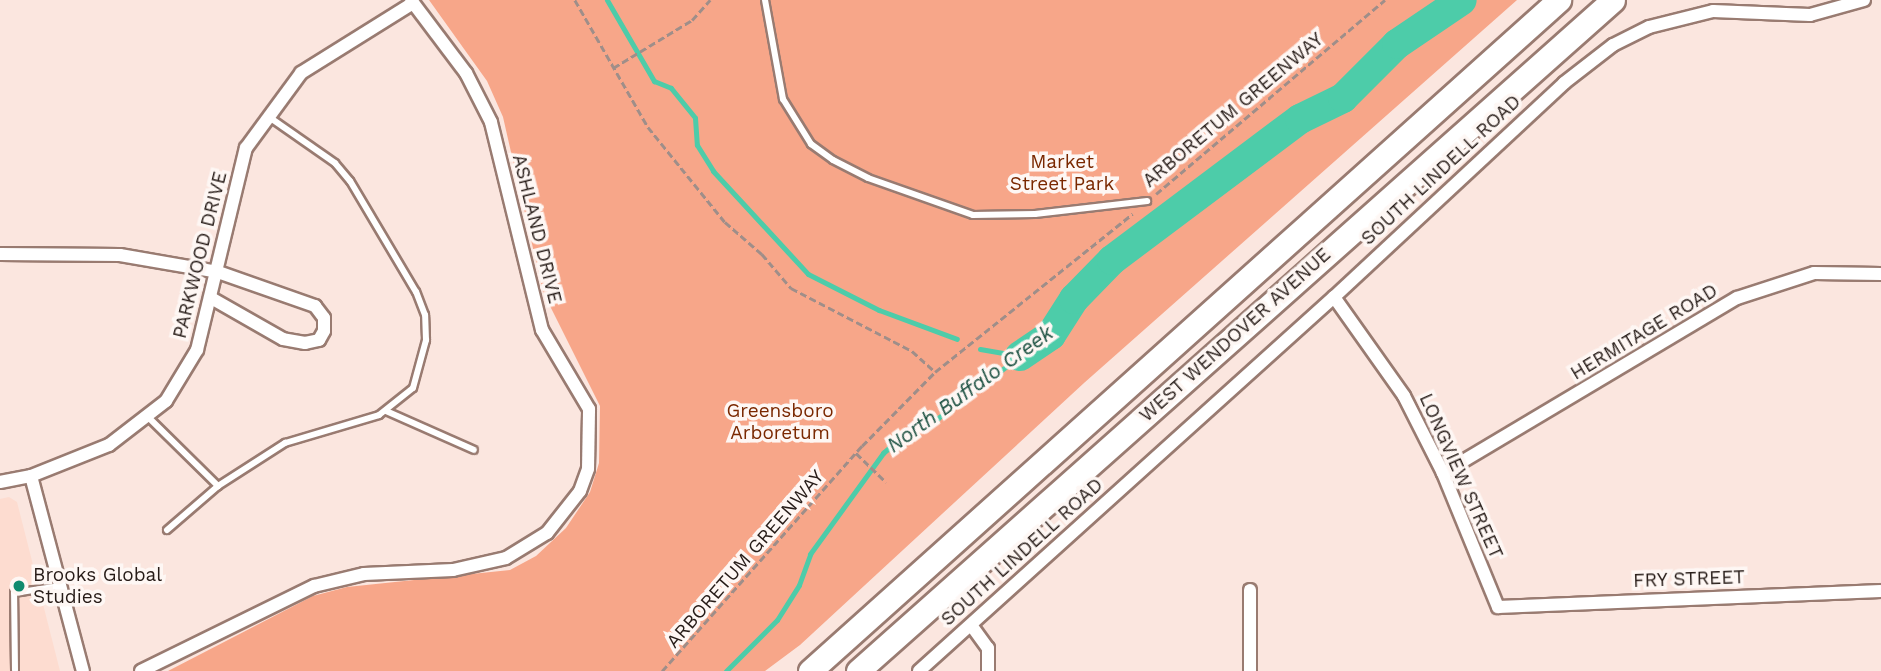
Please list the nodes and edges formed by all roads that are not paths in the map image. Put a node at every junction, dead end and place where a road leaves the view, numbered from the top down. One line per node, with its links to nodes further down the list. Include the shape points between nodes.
1 (765, 0): 7 (lane, via 774,64 794,121 810,144 867,178 973,215 1035,214)
2 (1559, 0): 29 (highway, WEST WENDOVER AVENUE)
3 (1613, 0): 30 (highway, WEST WENDOVER AVENUE)
4 (1864, 0): 11 (street, SOUTH LINDELL ROAD, via 1810,15 1713,11 1649,27 1613,45 1564,83)
5 (412, 1): 6 (street, PARKWOOD DRIVE, via 301,73); 28 (street, ASHLAND DRIVE, via 466,73 491,122 542,330 589,409 588,469 580,491 547,533 506,558 453,570 364,574 314,586)
6 (269, 117): 9 (street, PARKWOOD DRIVE, via 246,148); 13 (lane, via 335,163 416,292 425,315 422,366 413,388)
7 (1147, 201)
8 (0, 254): 9 (street, via 120,255)
9 (218, 272): 12 (street, PARKWOOD DRIVE); 12 (street, via 315,306 324,318 324,331 319,340 305,343 284,339)
10 (1881, 274): 16 (street, HERMITAGE ROAD, via 1814,273 1737,299)
11 (1334, 297): 16 (street, LONGVIEW STREET, via 1404,396); 25 (street, SOUTH LINDELL ROAD)
12 (212, 299): 14 (street, PARKWOOD DRIVE, via 197,349 166,401)
13 (386, 411): 15 (lane); 19 (lane, via 285,443)
14 (147, 416): 17 (street, PARKWOOD DRIVE, via 109,445); 19 (lane)
15 (474, 450)
16 (1443, 473): 24 (street, LONGVIEW STREET)
17 (31, 476): 18 (street, PARKWOOD DRIVE); 21 (street)
18 (0, 482)
19 (218, 486): 20 (lane)
20 (167, 530)
21 (60, 586): 26 (lane, via 14,593); 27 (street)
22 (1250, 590): 33 (street)
23 (1881, 591): 24 (street, FRY STREET)
24 (1498, 607)
25 (971, 625): 31 (street, SOUTH LINDELL ROAD); 32 (street, via 988,648)
26 (15, 670)
27 (82, 671)
28 (141, 671)
29 (810, 671)
30 (858, 671)
31 (919, 671)
32 (988, 671)
33 (1250, 671)

